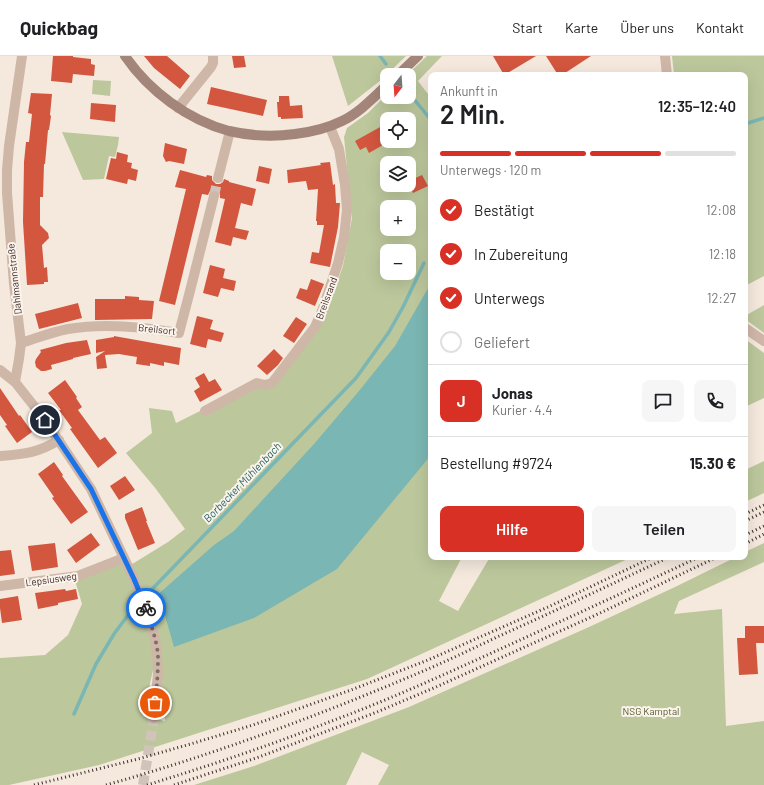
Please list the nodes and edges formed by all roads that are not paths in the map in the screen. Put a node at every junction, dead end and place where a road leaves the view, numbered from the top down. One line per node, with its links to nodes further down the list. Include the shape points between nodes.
1 (22, 56): 16 (street, Dahlmannstraße, via 7,170)
2 (125, 56): 9 (main road, via 147,83)
3 (214, 56): 9 (street, via 211,67)
4 (418, 56): 6 (main road)
5 (665, 56): 7 (street)
6 (405, 68)
7 (667, 72)
8 (380, 92): 10 (main road, via 366,105)
9 (178, 108): 11 (main road)
10 (330, 127): 11 (main road, via 279,136); 19 (street, Breilsrand, via 339,149 347,210 338,263 315,327 272,383 257,383)
11 (230, 131): 12 (street)
12 (218, 178)
13 (214, 196): 16 (street, Breilsort, via 179,333 129,326 86,327 68,329)
14 (748, 330): 15 (street)
15 (764, 341)
16 (21, 343): 18 (street, Dahlmannstraße)
17 (0, 370): 18 (street)
18 (15, 382): 20 (street)
19 (205, 411)
20 (59, 440): 21 (street, via 30,453); 22 (street, via 91,489)
21 (0, 456)
22 (124, 558): 23 (street, Lepsiusweg, via 78,576); 24 (street, via 146,608 155,638 158,673)
23 (0, 586)
24 (154, 718)

